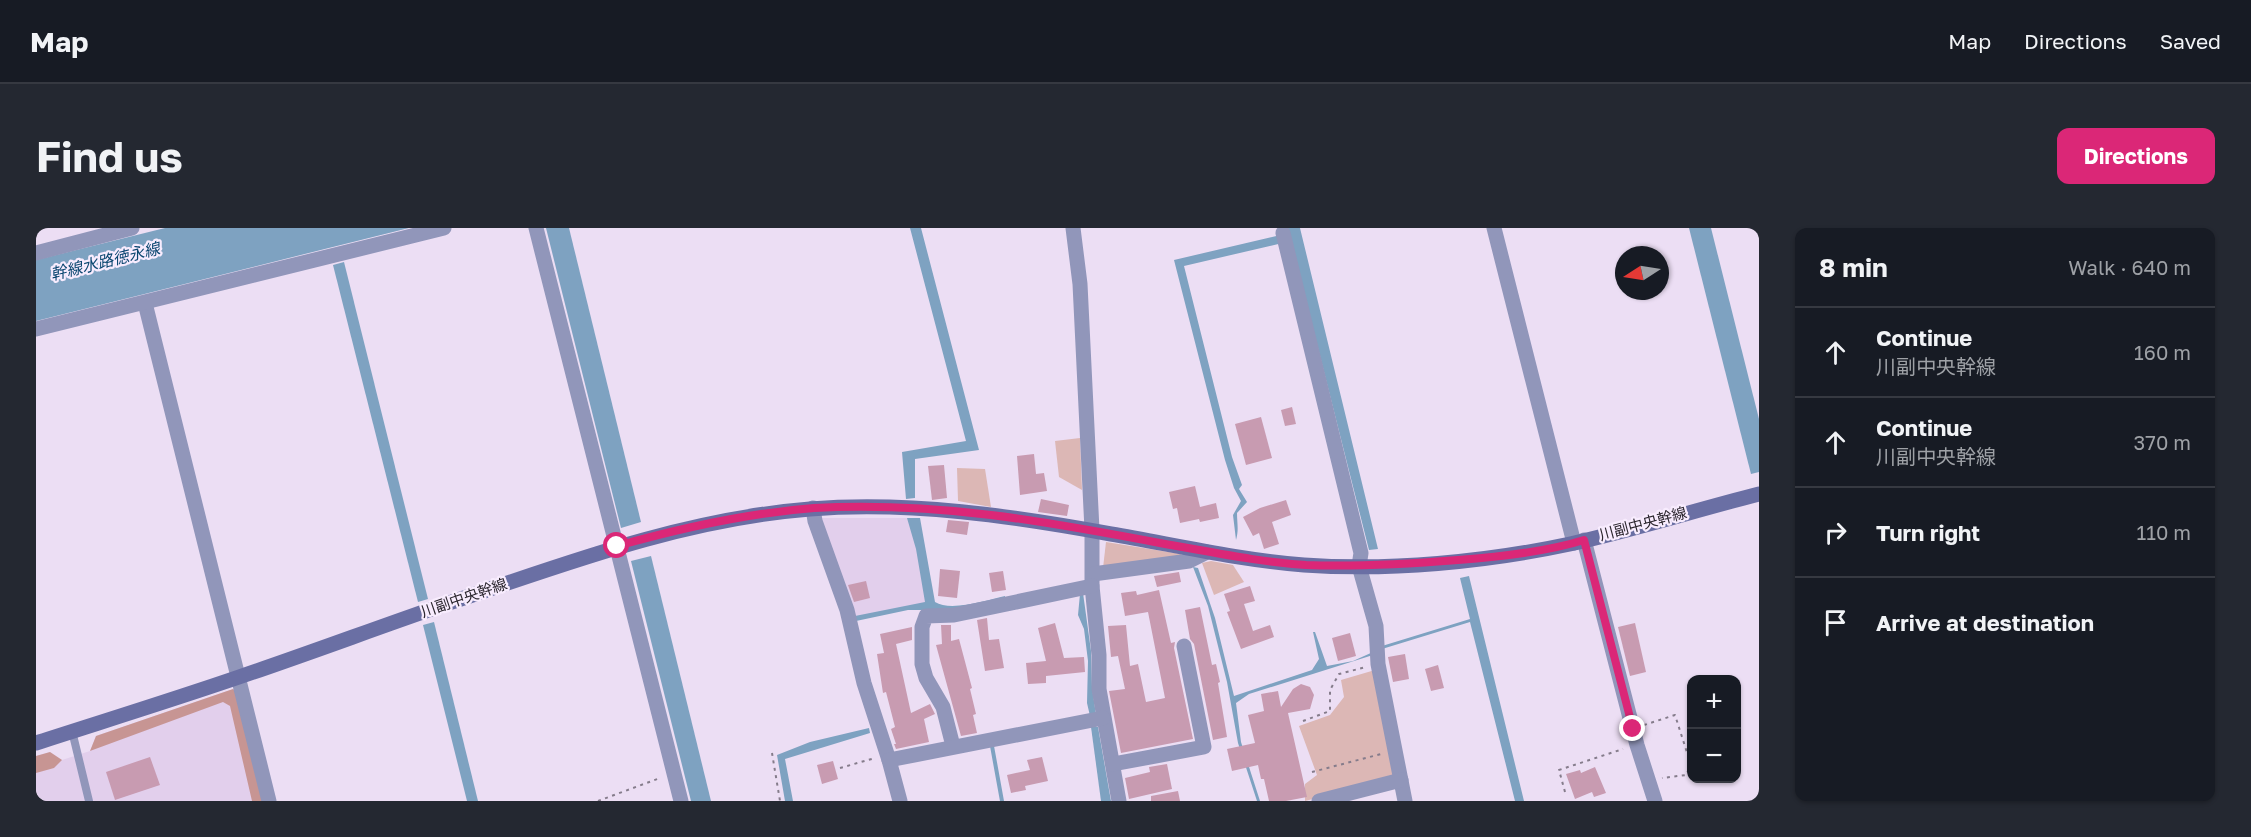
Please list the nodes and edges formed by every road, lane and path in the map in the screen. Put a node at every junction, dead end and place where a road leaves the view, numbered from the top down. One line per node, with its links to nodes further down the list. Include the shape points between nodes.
1 (132, 228): 7 (street)
2 (444, 228): 8 (street)
3 (536, 228): 14 (street)
4 (1073, 228): 12 (street, via 1080,284)
5 (1494, 228): 13 (street)
6 (1284, 239): 16 (street, via 1361,553)
7 (36, 253)
8 (145, 303): 9 (street); 20 (street)
9 (36, 329)
10 (1759, 494): 13 (street, 川副中央幹線)
11 (813, 508): 12 (street, 川副中央幹線, via 920,509); 14 (street, 川副中央幹線, via 719,521); 30 (street, via 847,610 864,683)
12 (1092, 530): 15 (street, 川副中央幹線); 17 (street)
13 (1579, 541): 16 (street, 川副中央幹線, via 1492,557); 23 (street)
14 (617, 546): 20 (street, 川副中央幹線); 34 (street)
15 (1207, 552): 16 (street, 川副中央幹線, via 1304,565); 17 (street, via 1189,561)
16 (1359, 566): 19 (street, via 1376,626)
17 (1092, 580): 21 (street); 27 (street, via 954,615 926,616 922,627 922,664 948,720)
18 (1184, 646): 31 (street, via 1204,747)
19 (1378, 664): 22 (path, via 1339,674 1330,690 1330,711); 28 (street)
20 (238, 678): 24 (street, 川副中央幹線); 39 (street)
21 (1103, 718): 27 (street); 31 (street)
22 (1303, 721)
23 (1633, 729): 26 (street); 35 (path, via 1675,715 1691,765 1686,775)
24 (72, 731): 25 (street, 川副中央幹線); 38 (lane)
25 (36, 743)
26 (1637, 745): 35 (street); 37 (path, via 1559,770)
27 (953, 746): 30 (street)
28 (1395, 750): 33 (path); 36 (street)
29 (772, 753): 42 (path)
30 (888, 758): 32 (path); 43 (street)
31 (1113, 764): 44 (street)
32 (840, 768)
33 (1312, 772)
34 (674, 774): 40 (path); 41 (street)
35 (1650, 779): 47 (street)
36 (1401, 780): 45 (street); 46 (street)
37 (1565, 792)
38 (88, 801)
39 (269, 801)
40 (598, 801)
41 (681, 801)
42 (780, 801)
43 (900, 801)
44 (1119, 801)
45 (1319, 801)
46 (1405, 801)
47 (1655, 801)

